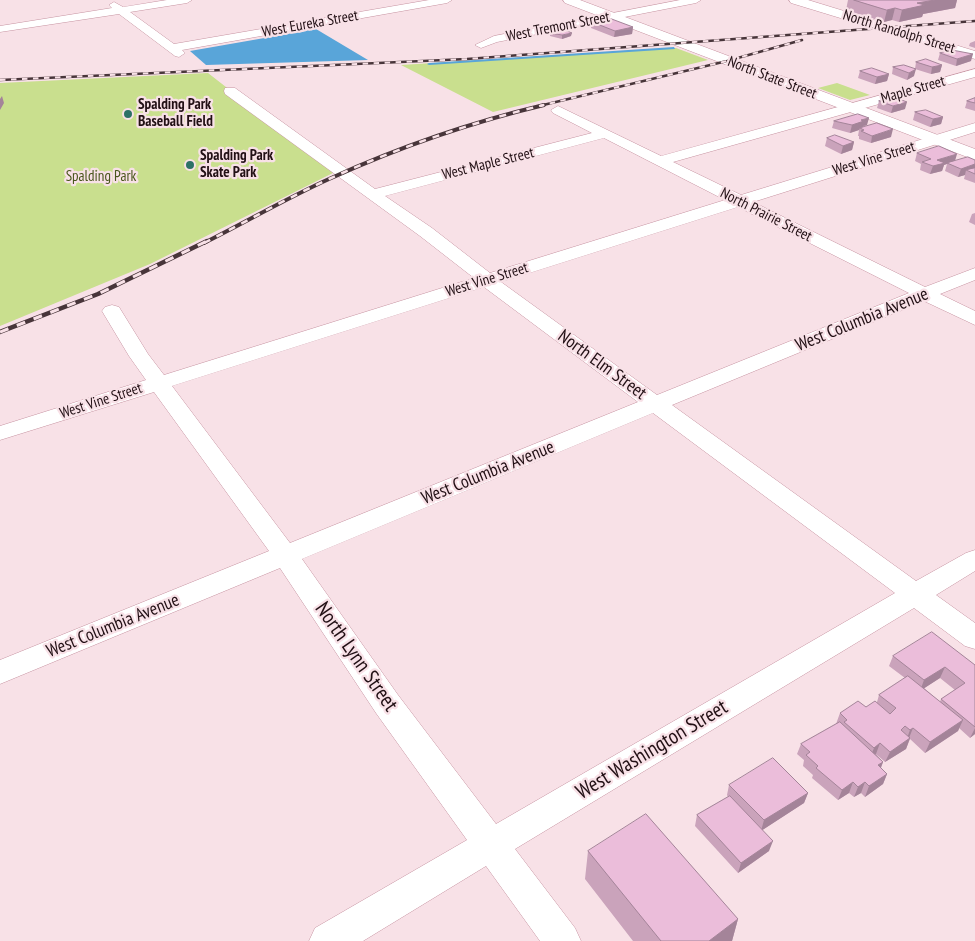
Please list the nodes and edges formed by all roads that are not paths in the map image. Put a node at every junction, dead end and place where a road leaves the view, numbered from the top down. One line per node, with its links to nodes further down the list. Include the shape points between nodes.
1 (108, 0): 7 (street)
2 (187, 0): 7 (street)
3 (447, 0): 7 (street, West Eureka Street, via 176,51)
4 (569, 0): 8 (main road, North State Street)
5 (696, 0): 8 (street, West Tremont Street)
6 (795, 0): 11 (main road, North Randolph Street)
7 (122, 10): 9 (street)
8 (612, 17): 10 (street, West Tremont Street, via 494,39); 14 (main road, North State Street)
9 (0, 29)
10 (481, 45)
11 (975, 56)
12 (975, 72): 14 (street, Maple Street)
13 (230, 90): 21 (street, North Elm Street)
14 (851, 108): 18 (main road, North State Street); 20 (street)
15 (558, 110): 17 (street, North Prairie Street)
16 (975, 127): 18 (street, West Vine Street)
17 (604, 134): 20 (street, North Prairie Street); 21 (street, West Maple Street)
18 (935, 140): 19 (main road, North State Street); 22 (street, West Vine Street)
19 (975, 155)
20 (659, 161): 22 (street, North Prairie Street)
21 (372, 194): 24 (street, North Elm Street)
22 (738, 201): 24 (street, West Vine Street); 25 (street, North Prairie Street)
23 (975, 273): 25 (street, West Columbia Avenue)
24 (488, 280): 28 (street, West Vine Street); 29 (street, North Elm Street)
25 (925, 294): 27 (street, North Prairie Street); 29 (street, West Columbia Avenue)
26 (112, 311): 28 (street)
27 (975, 319)
28 (156, 377): 30 (street, West Vine Street); 31 (street, North Lynn Street)
29 (656, 404): 31 (street, West Columbia Avenue); 33 (street, North Elm Street)
30 (0, 433)
31 (285, 555): 35 (street, West Columbia Avenue); 36 (street, North Lynn Street, via 387,704)
32 (975, 559): 33 (street, West Washington Street)
33 (914, 595): 34 (street, North Elm Street); 36 (street, West Washington Street)
34 (975, 638)
35 (0, 672)
36 (492, 845): 37 (street, West Washington Street); 38 (street, North Lynn Street)
37 (328, 941)
38 (562, 941)

